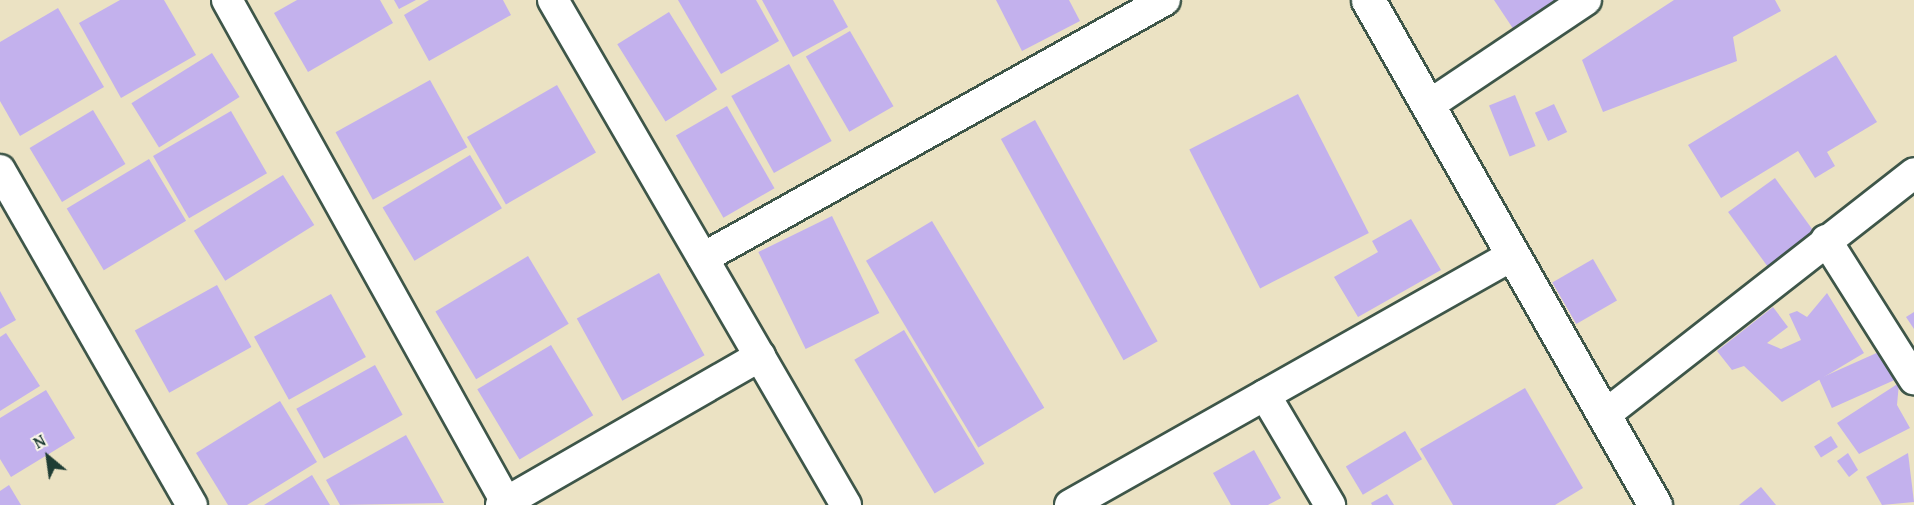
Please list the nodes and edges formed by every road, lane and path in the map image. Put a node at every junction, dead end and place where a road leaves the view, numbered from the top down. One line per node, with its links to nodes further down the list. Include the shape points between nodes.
1 (227, 0): 17 (street)
2 (1165, 0): 11 (street)
3 (1368, 0): 6 (street)
4 (1586, 0): 6 (street)
5 (557, 1): 11 (street)
6 (1429, 105): 10 (street)
7 (0, 170): 18 (street)
8 (1914, 172): 9 (street)
9 (1826, 240): 13 (street); 15 (street)
10 (1513, 255): 14 (street); 15 (street)
11 (703, 258): 12 (street)
12 (760, 356): 17 (street); 19 (street)
13 (1914, 379)
14 (1265, 395): 16 (street); 20 (street)
15 (1606, 414): 21 (street)
16 (1082, 502)
17 (504, 504)
18 (192, 505)
19 (846, 505)
20 (1330, 505)
21 (1655, 505)

